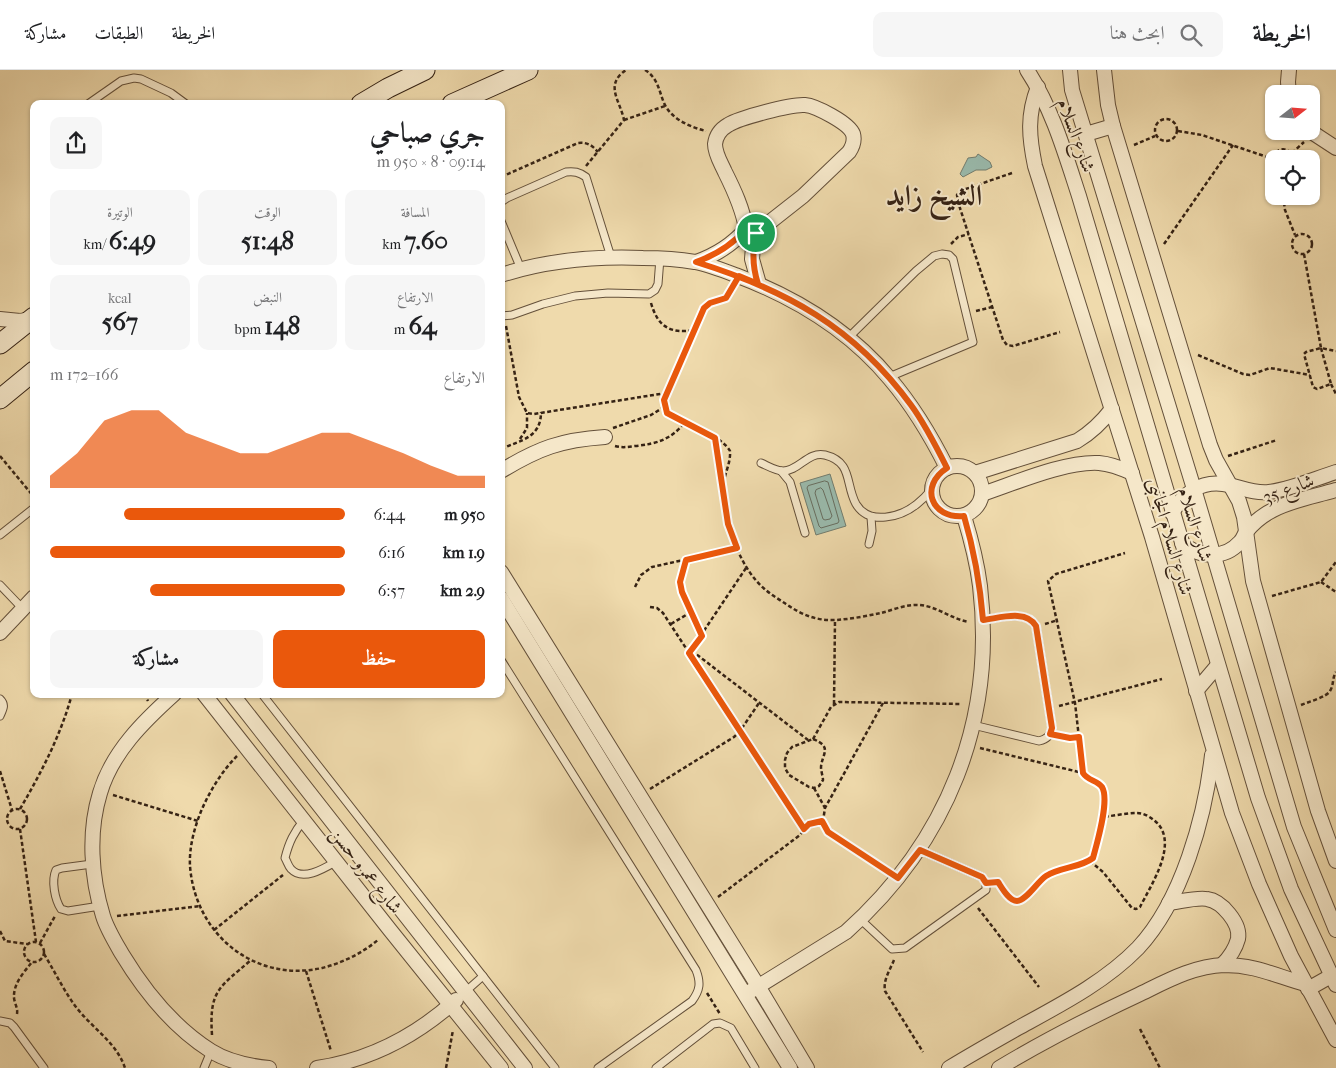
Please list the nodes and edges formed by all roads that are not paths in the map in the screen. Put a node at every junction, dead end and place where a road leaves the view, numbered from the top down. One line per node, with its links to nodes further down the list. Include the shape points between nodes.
1 (426, 70): 11 (street)
2 (528, 70): 12 (street)
3 (1027, 70): 8 (street, شارع السلام)
4 (1070, 70): 14 (street, شارع السلام, via 1072,90)
5 (1104, 70): 13 (street)
6 (1289, 70): 7 (street)
7 (1288, 85)
8 (1038, 87): 35 (street, شارع السلام الجانبى, via 1031,104 1031,147); 54 (street, شارع السلام, via 1079,196)
9 (94, 100): 10 (lane, via 121,81 134,78 171,93)
10 (179, 100)
11 (368, 100)
12 (461, 100)
13 (1113, 126): 14 (street); 47 (street, via 1216,460)
14 (1086, 134): 49 (street, شارع السلام)
15 (1320, 138): 16 (street)
16 (1336, 148)
17 (505, 199): 20 (lane, via 566,172 580,173 586,177)
18 (505, 231): 23 (lane)
19 (751, 231): 19 (street, via 803,196 850,152 853,132 815,107 804,105 746,118 720,132 715,141 716,152); 22 (street, via 724,250); 25 (street, via 752,259)
20 (611, 257): 21 (street); 23 (street, via 580,258)
21 (660, 258): 22 (street); 26 (lane, via 658,284 649,294 575,296)
22 (696, 262): 25 (street)
23 (521, 269): 24 (street)
24 (505, 274)
25 (758, 284): 30 (street, via 819,316)
26 (505, 316)
27 (0, 319): 28 (street)
28 (30, 319)
29 (30, 320): 31 (street)
30 (848, 338): 33 (street); 33 (lane, via 934,256 949,255 953,259 973,339 970,344)
31 (0, 344)
32 (30, 374): 34 (street)
33 (889, 378): 41 (street, via 912,406)
34 (0, 399)
35 (1112, 409): 37 (street, via 1091,432); 46 (street, شارع السلام الجانبى)
36 (605, 437): 42 (street, via 558,443)
37 (1062, 446): 39 (street); 45 (street)
38 (761, 463): 43 (lane)
39 (1068, 466): 46 (street, via 1101,463); 52 (street)
40 (797, 467): 43 (lane); 48 (lane); 56 (lane, via 812,456 832,457 842,464 847,473 856,504)
41 (947, 468): 45 (street, via 961,466); 50 (street, via 933,481)
42 (505, 469)
43 (781, 471): 48 (lane)
44 (1336, 472): 47 (street, شارع 35, via 1268,492)
45 (975, 473): 52 (street, via 981,483)
46 (1132, 473): 74 (street, شارع السلام الجانبى)
47 (1232, 487): 49 (street, شارع 35, via 1213,484); 57 (street, via 1240,501)
48 (792, 489): 58 (lane)
49 (1194, 489): 54 (street, via 1185,495); 62 (street, شارع السلام)
50 (931, 490): 55 (street, via 933,500 945,514); 56 (lane, via 916,505 903,512)
51 (1336, 490): 57 (street, شارع 35, via 1275,509)
52 (982, 494): 55 (street, via 979,504)
53 (30, 511): 59 (lane)
54 (1172, 513): 61 (street, شارع السلام)
55 (964, 516): 68 (street, via 977,567)
56 (871, 517): 60 (lane)
57 (1246, 532): 62 (street, شارع 35, via 1233,548); 91 (street, via 1249,566 1258,600 1318,811)
58 (805, 533)
59 (0, 535)
60 (869, 544)
61 (1182, 544): 62 (street, via 1196,553); 72 (street, شارع السلام)
62 (1214, 555): 97 (street, شارع السلام, via 1294,827)
63 (505, 578): 70 (street)
64 (0, 585): 67 (lane)
65 (30, 601): 67 (street)
66 (505, 605): 71 (street)
67 (22, 608): 69 (street)
68 (983, 620): 83 (street, via 984,648); 83 (lane, via 1020,616 1027,617 1036,626 1052,728 1045,739 1038,741)
69 (0, 633)
70 (546, 643): 71 (street); 79 (street)
71 (533, 651): 81 (street)
72 (1218, 665): 74 (street); 100 (street, شارع السلام, via 1273,844)
73 (505, 666): 117 (lane, via 700,981 699,992 692,1001)
74 (1196, 691): 84 (street, شارع السلام الجانبى)
75 (170, 698): 93 (street, via 122,748 100,791 94,818)
76 (207, 698): 85 (street, شارع عمرو حسن)
77 (235, 698): 86 (street, شارع عمرو حسن)
78 (265, 698): 99 (lane)
79 (579, 698): 81 (street); 88 (street)
80 (0, 699): 82 (lane, via 4,707)
81 (566, 706): 90 (street)
82 (0, 716)
83 (973, 725): 89 (street, via 969,745 949,796)
84 (1213, 750): 94 (street, via 1201,819); 102 (street, شارع السلام الجانبى, via 1259,884)
85 (305, 820): 87 (street, شارع عمرو حسن); 92 (lane, via 288,845 285,858 291,869 300,874 310,874)
86 (336, 827): 87 (street); 103 (street, شارع عمرو حسن)
87 (321, 840): 92 (street, شارع عمرو حسن)
88 (670, 844): 90 (street); 101 (street)
89 (920, 850): 96 (street); 96 (lane, via 982,877 986,890 905,948 892,949)
90 (657, 853): 104 (street)
91 (1336, 861)
92 (337, 862): 105 (street, شارع عمرو حسن)
93 (92, 864): 95 (street); 95 (lane, via 56,870 53,877 58,904 61,910)
94 (1169, 903): 98 (street, via 1208,899 1223,907 1234,920 1238,937 1231,955); 122 (street, via 1138,948 1103,977 1066,1002)
95 (102, 912): 108 (street, via 114,940 153,1000 177,1025)
96 (860, 919): 101 (street, via 846,932)
97 (1336, 930)
98 (1222, 966): 102 (street, via 1245,966 1267,971); 123 (street, via 1183,974 1102,1012)
99 (483, 976): 103 (lane); 116 (lane)
100 (1334, 981): 102 (street)
101 (758, 986): 104 (street); 121 (street)
102 (1307, 986): 107 (street, شارع السلام الجانبى)
103 (465, 992): 105 (street); 115 (street, شارع عمرو حسن)
104 (746, 994): 120 (street)
105 (453, 1008): 113 (street, via 408,1036 361,1059); 114 (street, شارع عمرو حسن)
106 (0, 1021): 110 (lane, via 10,1023)
107 (1336, 1040)
108 (211, 1051): 109 (street); 111 (lane)
109 (254, 1067): 112 (street)
110 (44, 1068)
111 (204, 1068)
112 (269, 1068)
113 (317, 1068)
114 (501, 1068)
115 (525, 1068)
116 (555, 1068)
117 (598, 1068)
118 (656, 1068): 119 (lane, via 713,1024 720,1023 730,1028)
119 (755, 1068)
120 (790, 1068)
121 (807, 1068)
122 (949, 1068)
123 (999, 1068)

